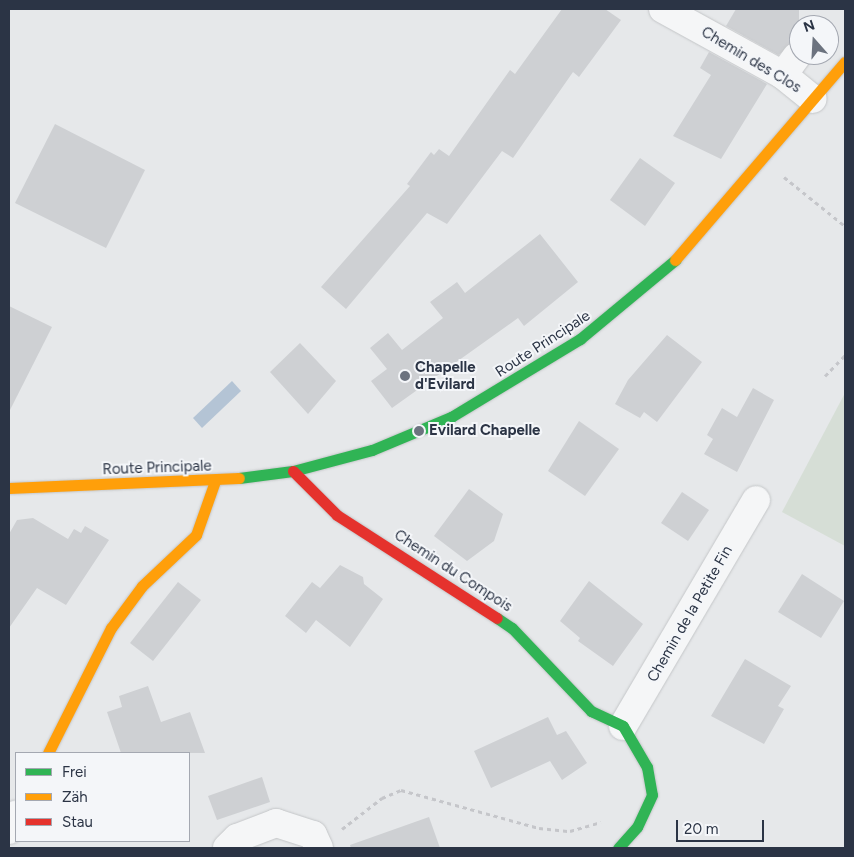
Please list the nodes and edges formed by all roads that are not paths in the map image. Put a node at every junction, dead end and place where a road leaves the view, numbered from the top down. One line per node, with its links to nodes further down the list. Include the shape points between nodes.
1 (663, 9): 3 (street, Chemin des Clos, via 789,66)
2 (845, 62): 3 (street, Route Principale)
3 (813, 99): 4 (street, Route Principale, via 701,235 633,300 580,340 452,417 372,450)
4 (293, 470): 5 (street, Route Principale); 8 (street, Chemin du Compois, via 337,515 512,628 591,711)
5 (215, 481): 6 (street, Route Principale); 9 (street, via 196,535 142,586 111,628)
6 (9, 488)
7 (756, 500): 8 (street, Chemin de la Petite Fin)
8 (623, 726): 14 (street, via 647,767 652,795 637,827)
9 (49, 752)
10 (15, 817): 11 (street)
11 (9, 830)
12 (316, 841): 13 (street, via 276,823 237,838)
13 (227, 848)
14 (618, 848)

